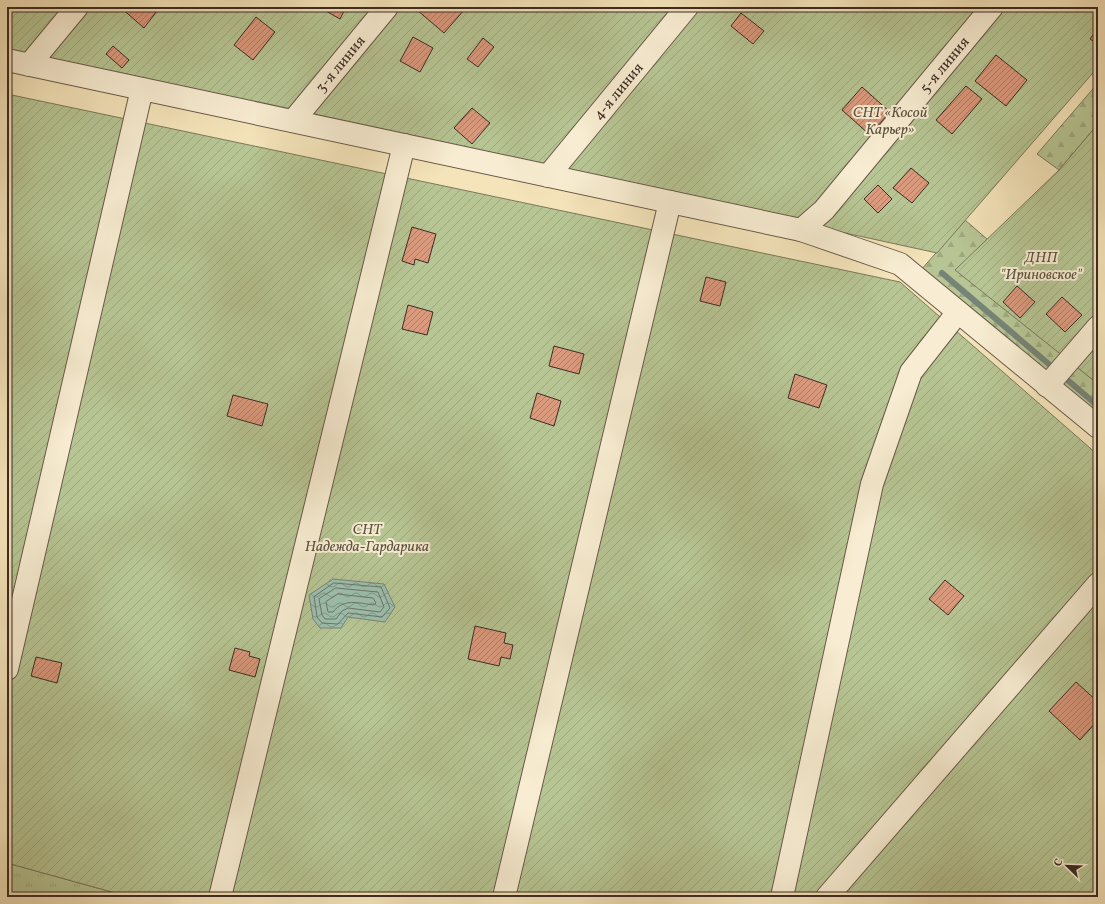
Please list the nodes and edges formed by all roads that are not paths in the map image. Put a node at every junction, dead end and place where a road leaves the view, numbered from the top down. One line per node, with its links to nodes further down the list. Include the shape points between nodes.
1 (77, 7): 6 (street)
2 (387, 7): 8 (street, 3-я линия)
3 (687, 7): 10 (street, 4-я линия)
4 (992, 7): 12 (street, 5-я линия, via 824,210)
5 (7, 60): 6 (street)
6 (29, 65): 7 (street)
7 (142, 89): 8 (street); 18 (street)
8 (293, 121): 9 (street)
9 (404, 145): 10 (street); 19 (street)
10 (548, 176): 11 (street)
11 (670, 202): 12 (street); 20 (street)
12 (801, 230): 13 (street, via 900,264)
13 (958, 312): 15 (street); 21 (street, via 911,372 872,484)
14 (1098, 328): 15 (street)
15 (1047, 386): 16 (street)
16 (1098, 427)
17 (1098, 584): 22 (street)
18 (7, 669)
19 (220, 897)
20 (504, 897)
21 (782, 897)
22 (827, 897)

